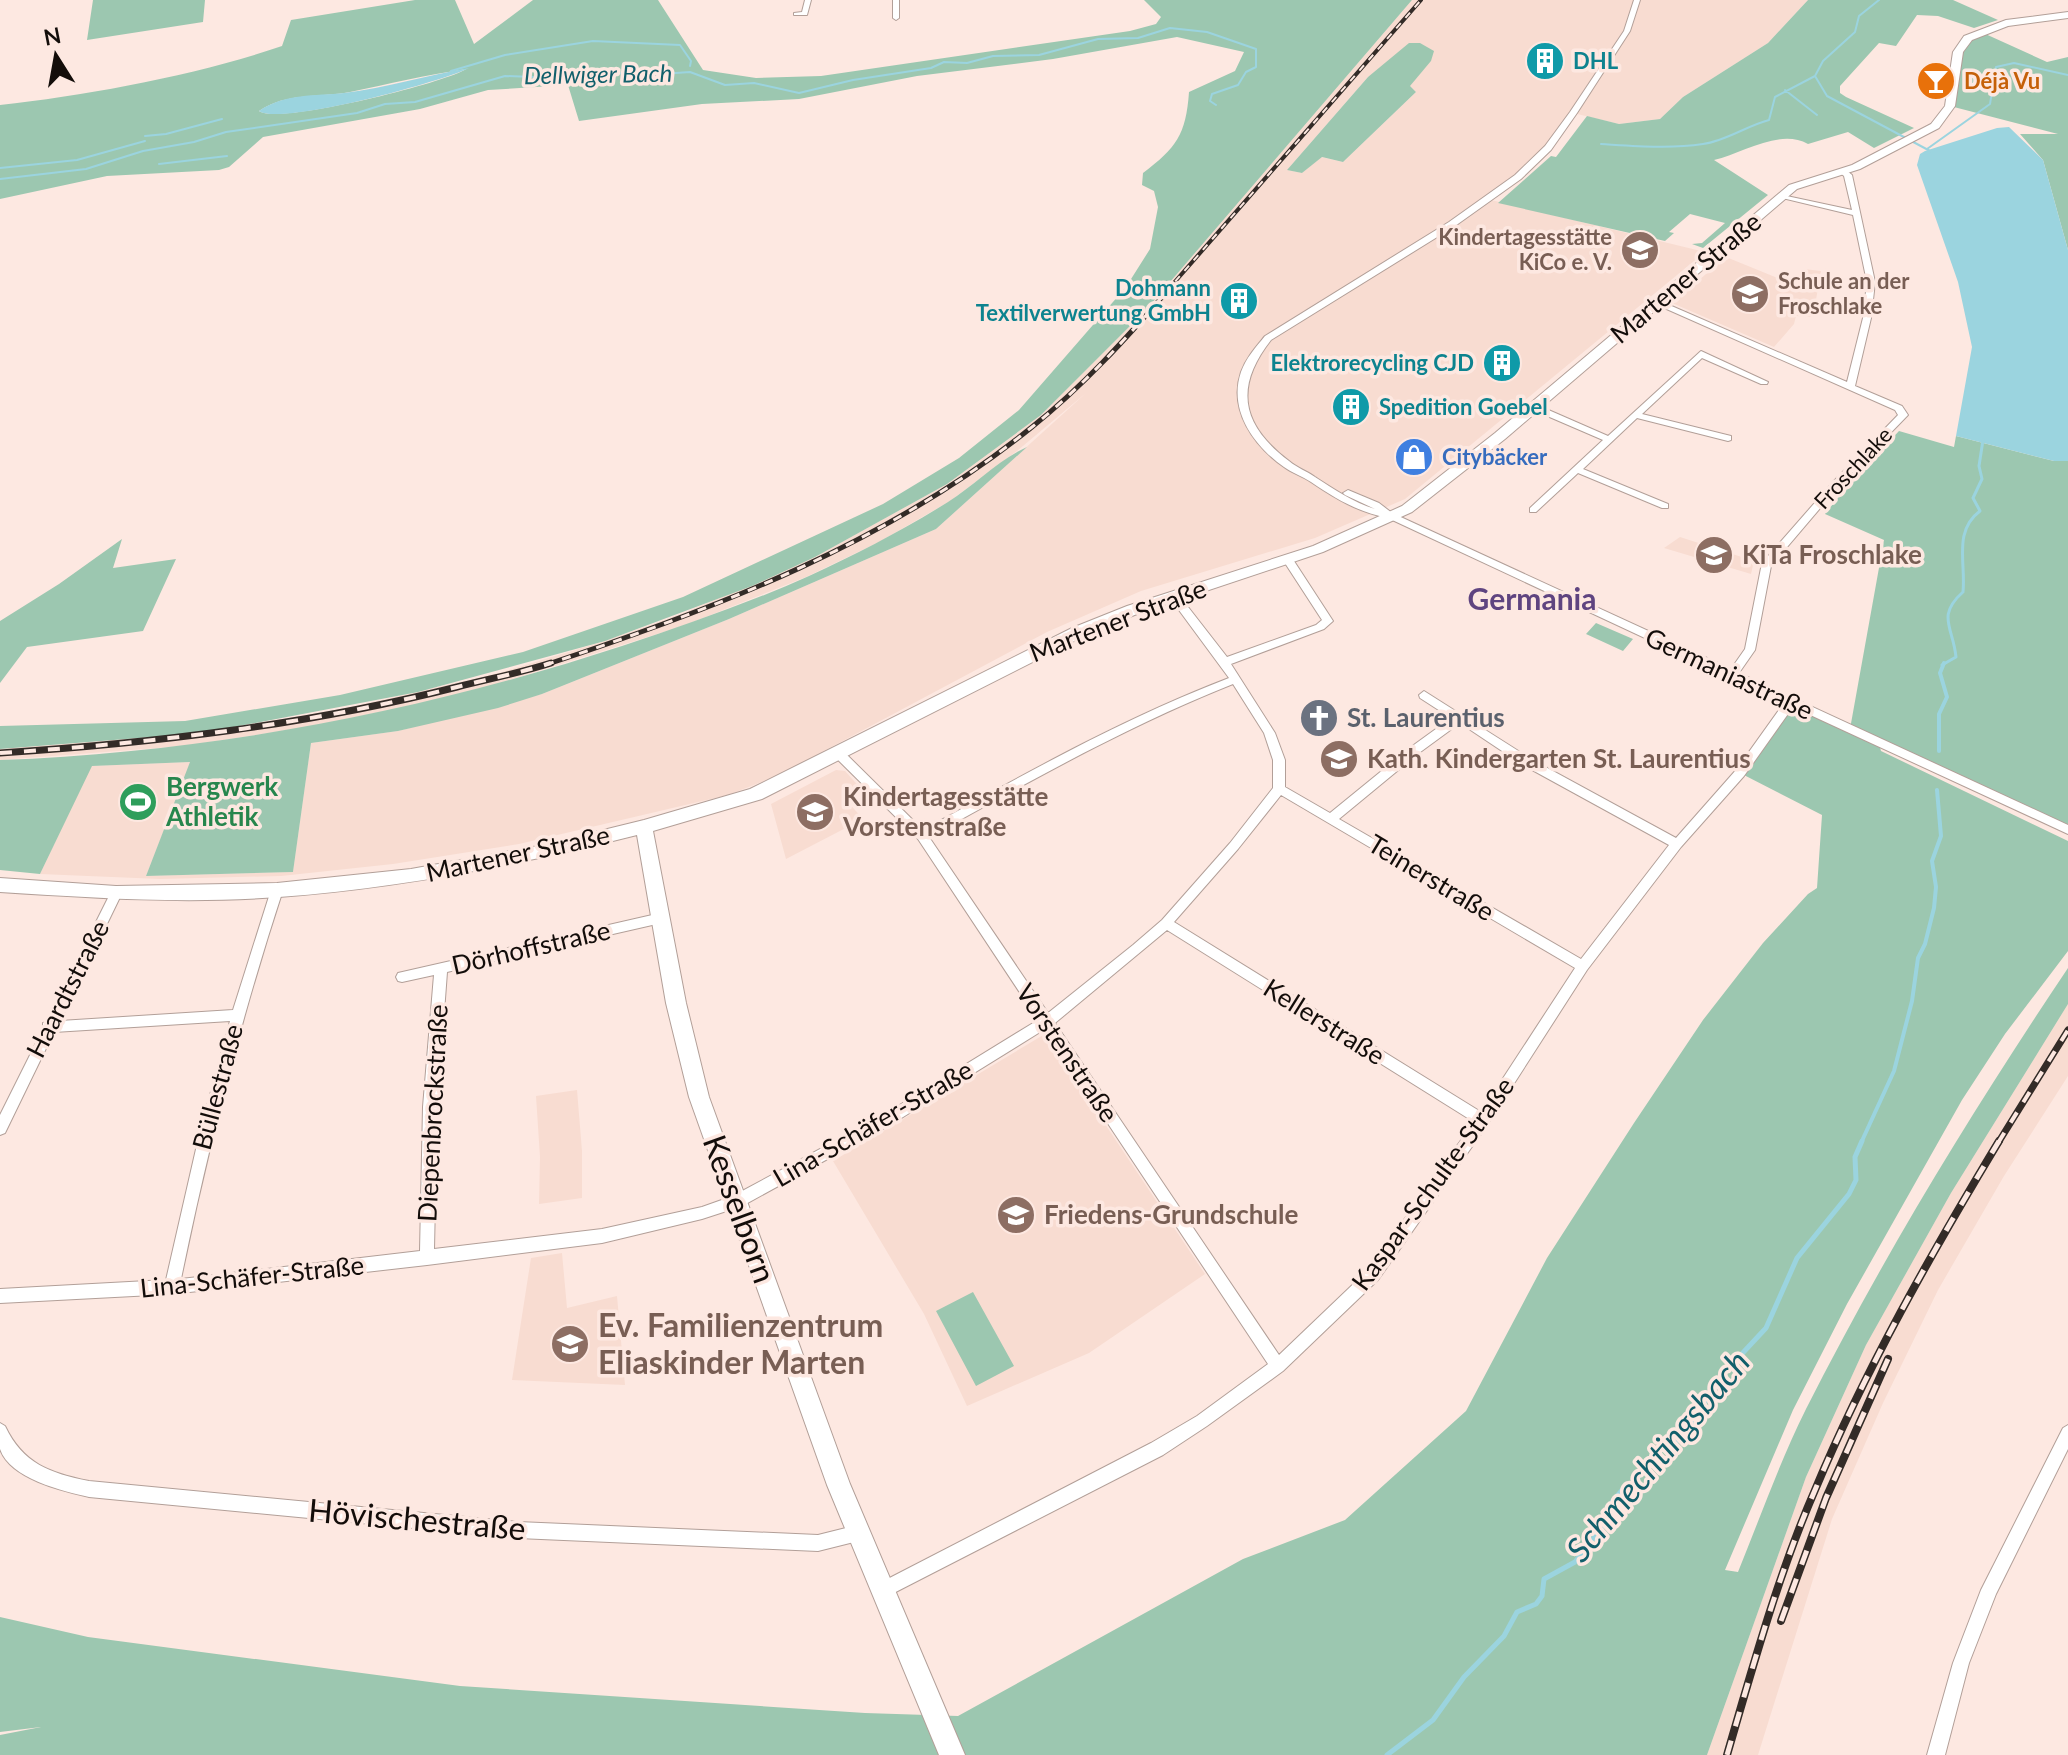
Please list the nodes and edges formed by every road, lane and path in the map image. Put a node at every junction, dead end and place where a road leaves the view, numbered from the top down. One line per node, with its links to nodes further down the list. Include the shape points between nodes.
1 (808, 0): 5 (street)
2 (896, 0): 7 (street)
3 (1637, 0): 21 (street, Germaniastraße, via 1627,31 1573,113 1518,177 1268,338 1252,355 1240,398 1251,427 1266,446 1366,511)
4 (2049, 4): 6 (street)
5 (805, 15)
6 (2068, 15): 8 (street, Martener Straße, via 2006,23 1968,38 1958,50 1948,111 1935,126)
7 (896, 18)
8 (1843, 172): 9 (street, Martener Straße, via 1804,182); 10 (street)
9 (1782, 197): 10 (street); 11 (street, Martener Straße)
10 (1856, 213): 13 (street, via 1871,282)
11 (1657, 303): 13 (street, Froschlake); 14 (street, Martener Straße)
12 (1764, 382): 15 (street, via 1701,354)
13 (1850, 387): 25 (street, Froschlake, via 1899,408 1903,415 1766,565 1750,650)
14 (1534, 407): 17 (street); 21 (street, Martener Straße, via 1431,492)
15 (1636, 415): 16 (street); 17 (street)
16 (1728, 438)
17 (1608, 439): 18 (street)
18 (1578, 470): 19 (street); 20 (street)
19 (1665, 506)
20 (1533, 510)
21 (1391, 516): 22 (street, Martener Straße); 25 (street, Germaniastraße)
22 (1288, 560): 23 (street, Martener Straße); 24 (street, via 1328,621)
23 (1174, 596): 24 (street); 30 (street, Martener Straße, via 1037,651)
24 (1225, 662): 26 (street)
25 (1732, 675): 28 (street, Germaniastraße)
26 (1237, 679): 31 (street, via 1269,733 1279,760); 35 (street, via 1177,700)
27 (1424, 695): 29 (street)
28 (1790, 703): 34 (street, Germaniastraße); 36 (street, Kaspar-Schulte-Straße, via 1740,773)
29 (1458, 719): 32 (street); 36 (street)
30 (838, 753): 33 (street, Martener Straße, via 756,794); 35 (street, Vorstenstraße)
31 (1279, 789): 32 (street, Teinerstraße); 41 (street, Lina-Schäfer-Straße)
32 (1332, 818): 42 (street, Teinerstraße)
33 (644, 827): 38 (street, Martener Straße, via 457,868); 40 (street, Kesselborn)
34 (2068, 830)
35 (922, 836): 46 (street, Vorstenstraße)
36 (1677, 844): 42 (street, Kaspar-Schulte-Straße)
37 (0, 885): 39 (street, Martener Straße)
38 (277, 890): 39 (street, Martener Straße); 45 (street, Büllestraße)
39 (116, 893): 47 (street, Haardtstraße)
40 (661, 918): 43 (street, Dörhoffstraße); 50 (street, Kesselborn, via 692,1073)
41 (1166, 923): 46 (street, Lina-Schäfer-Straße); 48 (street, Kellerstraße)
42 (1583, 966): 48 (street, Kaspar-Schulte-Straße)
43 (441, 969): 44 (street, Dörhoffstraße); 51 (street, Diepenbrockstraße, via 430,1107)
44 (402, 977)
45 (238, 1015): 47 (street); 52 (street, Büllestraße, via 190,1193)
46 (1046, 1022): 50 (street, Lina-Schäfer-Straße, via 890,1118); 54 (street, Vorstenstraße)
47 (48, 1027): 49 (street, Haardtstraße)
48 (1483, 1120): 54 (street, Kaspar-Schulte-Straße, via 1373,1275)
49 (0, 1129)
50 (737, 1201): 51 (street, Lina-Schäfer-Straße, via 602,1236); 57 (street, Kesselborn)
51 (427, 1258): 52 (street, Lina-Schäfer-Straße)
52 (172, 1287): 53 (street, Lina-Schäfer-Straße)
53 (1, 1298)
54 (1278, 1366): 58 (street, Kaspar-Schulte-Straße, via 1157,1449)
55 (0, 1431): 57 (street, Hövischestraße, via 14,1458 33,1472 89,1489 518,1530 818,1543)
56 (2067, 1440): 60 (street, via 1989,1590 1961,1663)
57 (858, 1533): 58 (street, Kesselborn)
58 (882, 1591): 59 (street, Kesselborn)
59 (952, 1755)
60 (1936, 1755)

